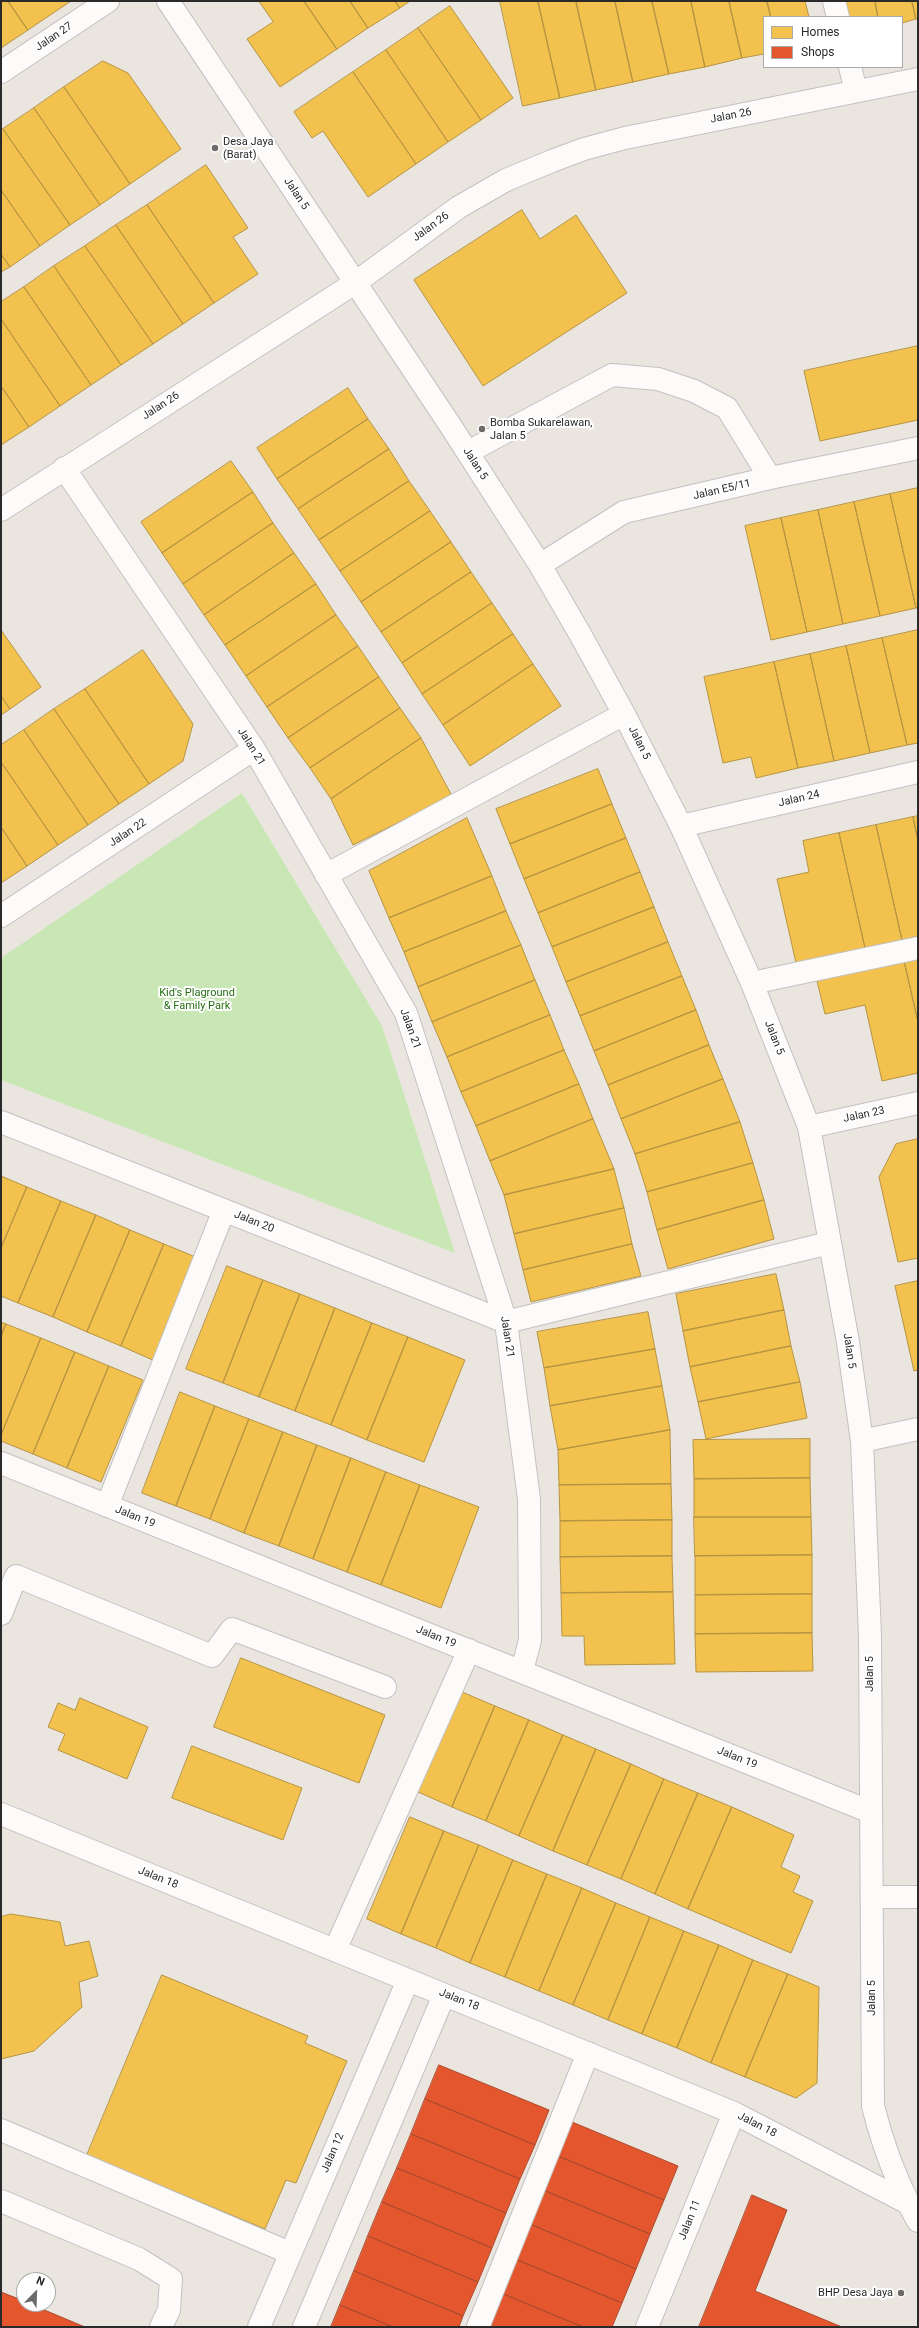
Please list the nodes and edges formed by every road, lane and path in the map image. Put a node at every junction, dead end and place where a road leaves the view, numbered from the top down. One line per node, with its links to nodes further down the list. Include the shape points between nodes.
1 (108, 1): 6 (street, Jalan 27)
2 (168, 1): 9 (street, Jalan 5)
3 (834, 1): 4 (street)
4 (838, 16)
5 (850, 68): 8 (street)
6 (1, 72)
7 (918, 79): 8 (street, Jalan 26)
8 (856, 91): 9 (street, Jalan 26, via 584,148 506,180 458,207)
9 (354, 283): 11 (street, Jalan 5); 12 (street, Jalan 26)
10 (918, 448): 13 (street, Jalan E5/11)
11 (468, 452): 13 (street, via 612,375 658,379 694,391 727,408); 15 (street, Jalan 5)
12 (64, 468): 14 (street, Jalan 26); 17 (street, Jalan 21)
13 (770, 478): 15 (street, Jalan E5/11, via 624,512)
14 (1, 510)
15 (540, 565): 16 (street, Jalan 5)
16 (624, 714): 19 (street, Jalan 5); 20 (street)
17 (254, 749): 20 (street, Jalan 21); 21 (street, Jalan 22)
18 (918, 772): 19 (street, Jalan 24)
19 (681, 826): 23 (street, Jalan 5)
20 (326, 875): 29 (street, Jalan 21, via 406,1014)
21 (1, 916)
22 (918, 948): 23 (street)
23 (752, 983): 26 (street, Jalan 5)
24 (918, 1103): 26 (street, Jalan 23)
25 (1, 1122): 27 (street, Jalan 20)
26 (809, 1127): 28 (street, Jalan 5)
27 (224, 1210): 29 (street, Jalan 20); 33 (street)
28 (829, 1243): 29 (street); 31 (street, Jalan 5, via 848,1342)
29 (506, 1322): 36 (street, Jalan 21, via 529,1499 530,1640)
30 (918, 1429): 31 (street)
31 (862, 1441): 38 (street, Jalan 5, via 870,1636)
32 (1, 1464): 33 (street, Jalan 19)
33 (108, 1506): 35 (street, Jalan 19)
34 (1, 1614): 37 (street, via 16,1576 212,1656 232,1629)
35 (469, 1650): 36 (street, Jalan 19); 42 (street)
36 (522, 1671): 38 (street, Jalan 19)
37 (385, 1687)
38 (871, 1812): 41 (street, Jalan 5)
39 (1, 1814): 42 (street, Jalan 18)
40 (918, 1896): 41 (street)
41 (872, 1897): 49 (street, Jalan 5, via 873,2106 880,2137)
42 (335, 1950): 43 (street, Jalan 18)
43 (408, 1980): 44 (street, Jalan 18); 50 (street, Jalan 12)
44 (444, 1995): 45 (street, Jalan 18); 53 (street)
45 (588, 2053): 46 (street, Jalan 18); 54 (street)
46 (734, 2113): 49 (street, Jalan 18); 55 (street, Jalan 11)
47 (1, 2130): 50 (street)
48 (1, 2201): 51 (street, via 139,2259 171,2279 169,2310)
49 (913, 2212)
50 (290, 2253): 52 (street, Jalan 12)
51 (161, 2327)
52 (259, 2327)
53 (304, 2327)
54 (478, 2327)
55 (647, 2327)

